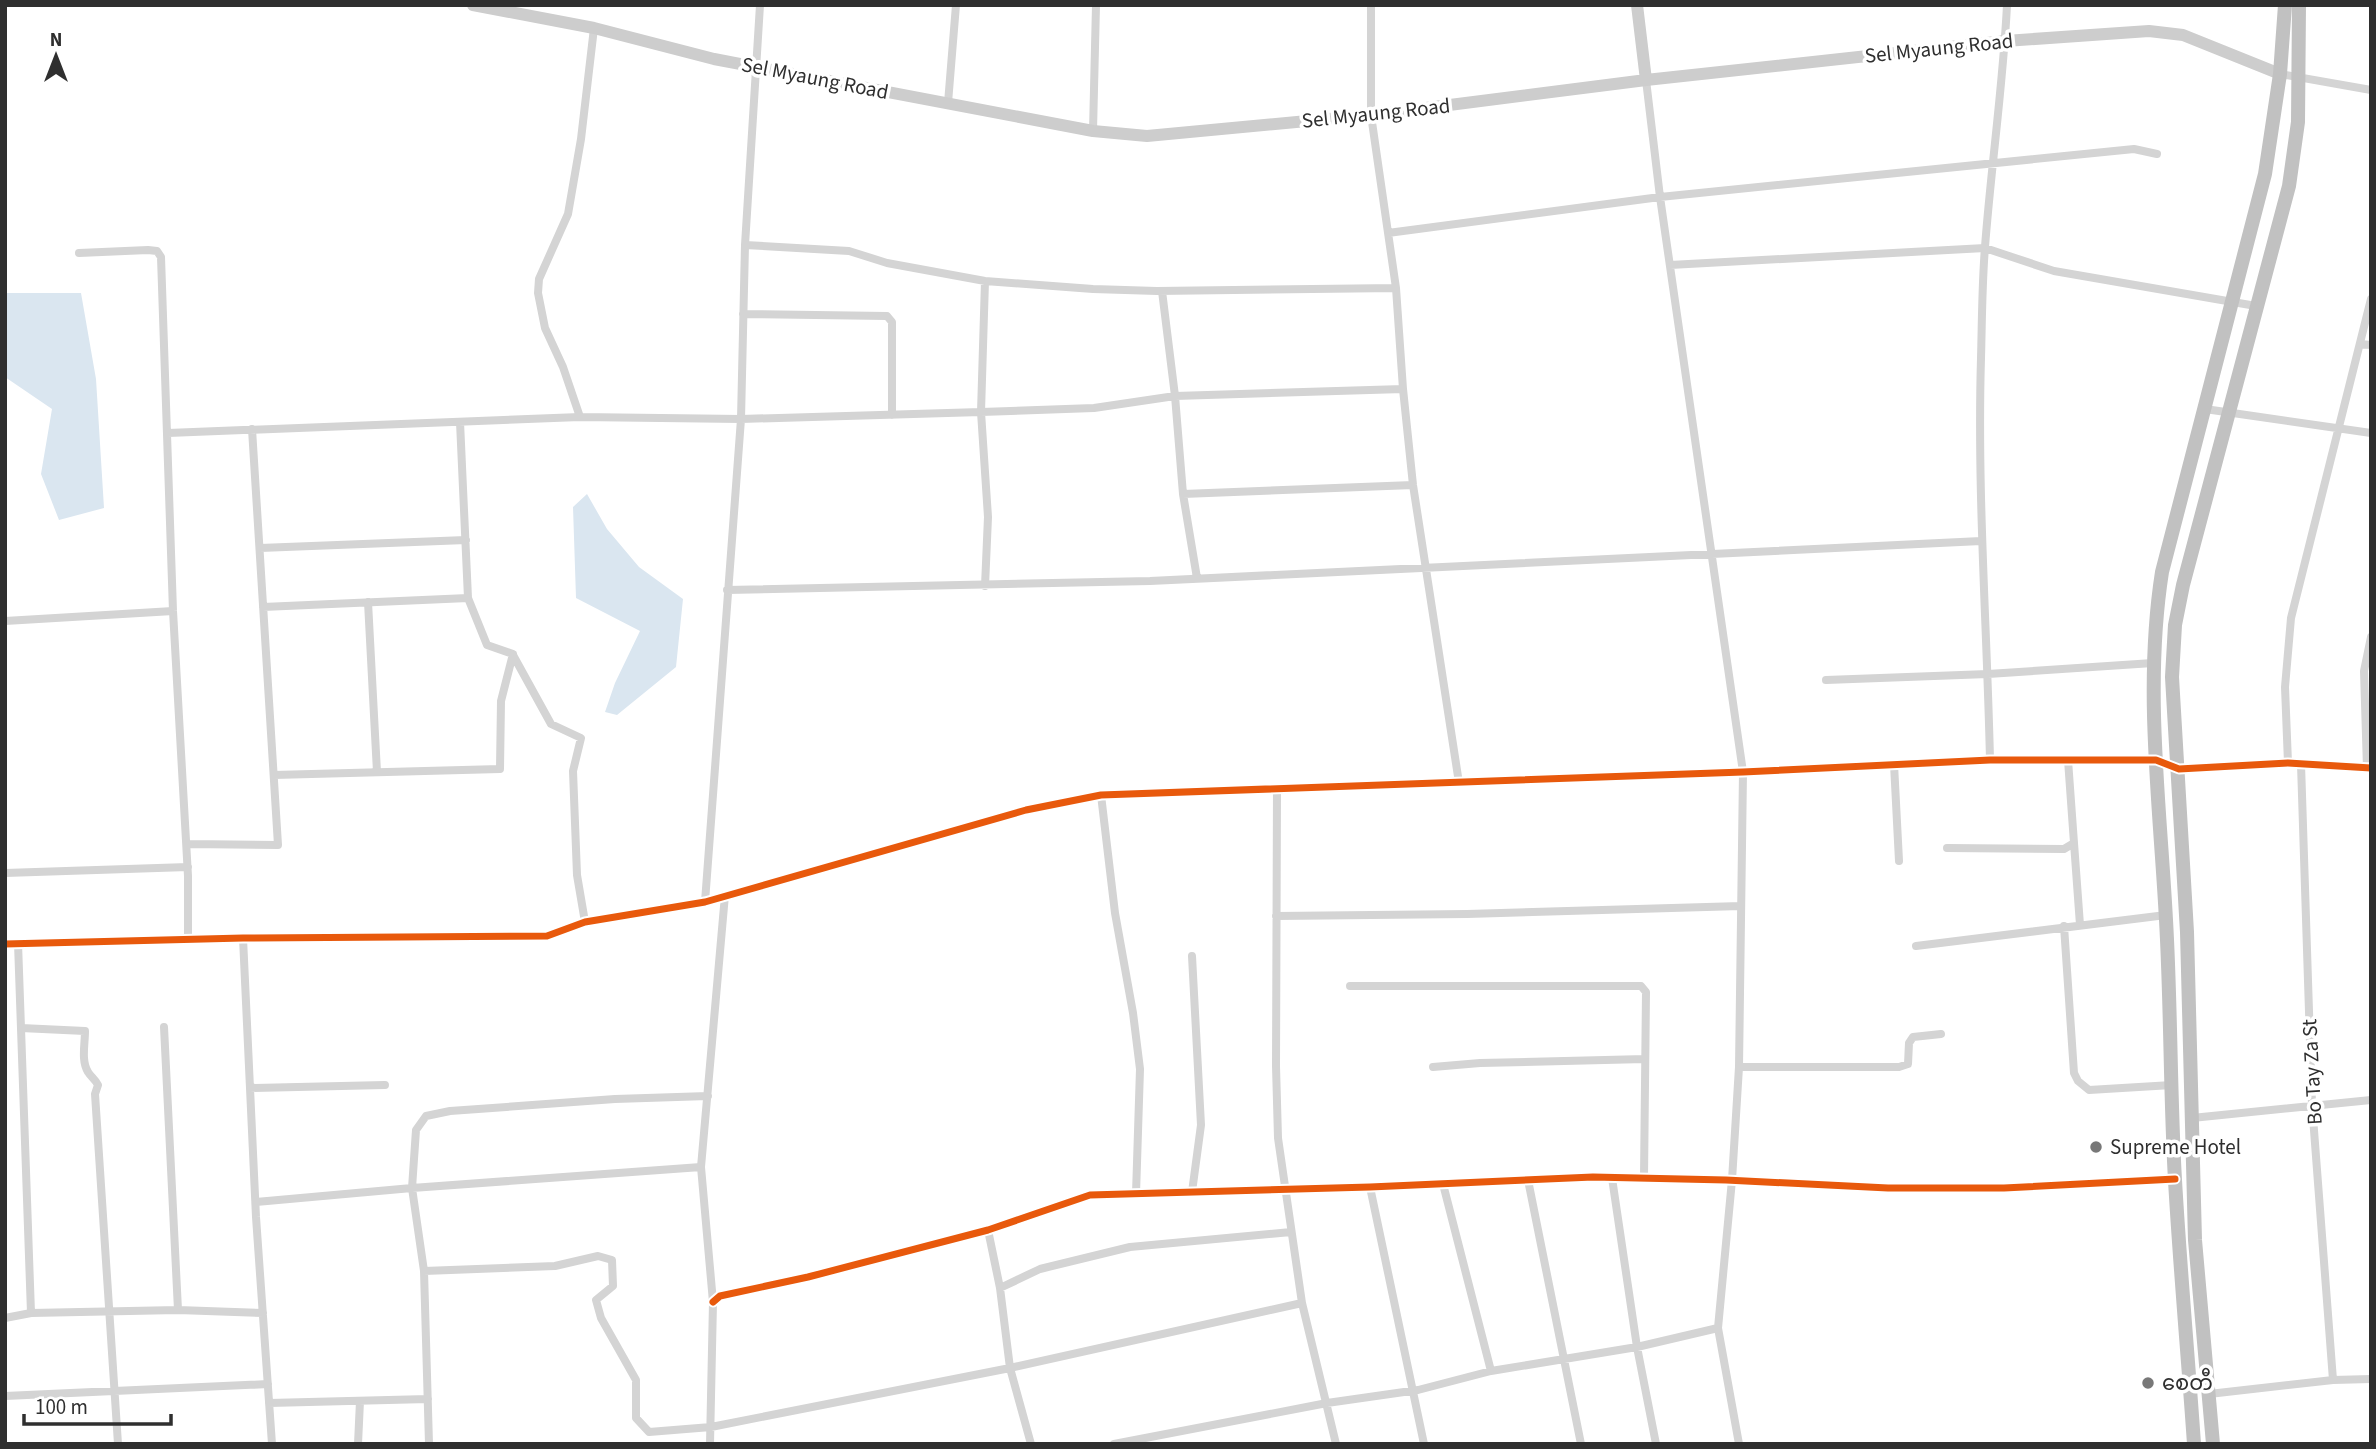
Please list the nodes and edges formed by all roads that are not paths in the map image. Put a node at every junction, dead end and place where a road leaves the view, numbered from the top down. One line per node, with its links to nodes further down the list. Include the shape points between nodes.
1 (473, 5): 10 (main road, Sel Myaung Road)
2 (760, 5): 12 (street)
3 (956, 5): 17 (street)
4 (1096, 5): 19 (street)
5 (1371, 5): 18 (street)
6 (1637, 5): 15 (main road)
7 (2007, 5): 11 (street)
8 (2285, 5): 13 (highway)
9 (2299, 5): 14 (highway)
10 (594, 28): 12 (main road, Sel Myaung Road); 43 (street, via 568,214 539,279 538,293 545,328)
11 (2005, 40): 13 (main road, Sel Myaung Road, via 2149,31 2183,35); 15 (main road, Sel Myaung Road); 21 (street)
12 (755, 66): 17 (main road, Sel Myaung Road); 24 (street)
13 (2280, 74): 14 (street); 32 (highway, via 2265,174)
14 (2298, 77): 16 (street); 33 (highway, via 2298,122 2288,186)
15 (1646, 80): 18 (main road, Sel Myaung Road); 22 (street)
16 (2371, 90)
17 (947, 103): 19 (main road, Sel Myaung Road)
18 (1371, 116): 19 (main road, Sel Myaung Road, via 1147,136); 23 (street)
19 (1093, 131)
20 (2157, 154): 21 (street, via 2134,149)
21 (1994, 163): 22 (street); 25 (street)
22 (1660, 197): 23 (street); 27 (street)
23 (1388, 233): 29 (street)
24 (745, 244): 28 (street, via 849,251 887,263); 34 (street)
25 (1984, 248): 27 (street); 32 (street, via 2054,271); 55 (street)
26 (79, 253): 48 (street, via 148,250 161,257)
27 (1670, 265): 57 (street)
28 (985, 281): 30 (street); 41 (street)
29 (1396, 288): 30 (street); 37 (street)
30 (1162, 290): 38 (street)
31 (2371, 299): 35 (street)
32 (2232, 301): 33 (street); 39 (highway)
33 (2256, 306): 40 (highway)
34 (743, 314): 42 (street, via 887,316 892,322); 44 (street)
35 (2360, 344): 36 (street); 46 (street)
36 (2371, 345)
37 (1403, 389): 38 (street); 50 (street)
38 (1175, 396): 41 (street, via 1094,408); 51 (street)
39 (2205, 409): 40 (street); 52 (highway)
40 (2229, 411): 46 (street); 53 (highway)
41 (981, 412): 42 (street); 60 (street, via 988,517)
42 (892, 415): 44 (street)
43 (580, 417): 44 (street); 45 (street)
44 (741, 419): 61 (street)
45 (460, 422): 47 (street); 54 (street)
46 (2339, 428): 49 (street); 75 (street, via 2291,618 2285,687)
47 (253, 429): 48 (street); 56 (street)
48 (168, 433): 65 (street)
49 (2371, 433)
50 (1413, 485): 51 (street); 58 (street)
51 (1183, 494): 59 (street)
52 (2174, 528): 53 (highway); 69 (highway, via 2155,616)
53 (2195, 538): 79 (highway, via 2175,625 2172,677)
54 (466, 540): 56 (street); 62 (street)
55 (1981, 541): 57 (street); 70 (street)
56 (260, 548): 64 (street)
57 (1713, 554): 58 (street); 81 (street)
58 (1428, 570): 59 (street); 83 (street)
59 (1197, 578): 60 (street)
60 (985, 586): 61 (street)
61 (727, 590): 93 (street)
62 (468, 598): 63 (street); 68 (street, via 487,645)
63 (368, 602): 64 (street); 80 (street)
64 (264, 607): 82 (street)
65 (173, 611): 66 (street); 87 (street)
66 (5, 621)
67 (2371, 637): 78 (street, via 2364,671)
68 (513, 654): 80 (street, via 501,701 500,769); 97 (street, via 551,724 581,738 573,771 577,875)
69 (2153, 663): 70 (street); 74 (highway)
70 (1988, 674): 71 (street); 72 (street)
71 (1826, 680)
72 (1990, 760): 73 (street); 76 (street)
73 (2068, 760): 74 (street); 86 (street)
74 (2156, 760): 79 (street); 95 (highway)
75 (2288, 763): 77 (street); 79 (street)
76 (1894, 764): 81 (street); 89 (street)
77 (2301, 764): 78 (street); 118 (street, Bo Tay Za St)
78 (2369, 768)
79 (2179, 769): 119 (highway)
80 (377, 772): 82 (street)
81 (1743, 772): 83 (street); 94 (street)
82 (274, 775): 87 (street, via 278,845)
83 (1459, 783): 84 (street)
84 (1278, 789): 85 (street); 96 (street)
85 (1101, 795): 92 (street, via 1026,810); 131 (street, via 1140,1069)
86 (2074, 843): 88 (street, via 2064,849); 98 (street)
87 (187, 844): 90 (street)
88 (1947, 848)
89 (1899, 861)
90 (188, 867): 91 (street); 101 (street)
91 (5, 873)
92 (725, 895): 93 (street); 116 (street)
93 (705, 902): 97 (street)
94 (1741, 906): 96 (street); 112 (street)
95 (2166, 915): 98 (street); 114 (highway)
96 (1276, 916): 129 (street, via 1278,1138)
97 (585, 922): 100 (street, via 547,936)
98 (2080, 925): 99 (street)
99 (2064, 926): 104 (street); 114 (street, via 2078,1081 2089,1090)
100 (243, 937): 101 (street); 115 (street)
101 (188, 939): 102 (street)
102 (18, 943): 103 (street); 108 (street)
103 (5, 944)
104 (1916, 946)
105 (1192, 956): 130 (street, via 1201,1125)
106 (1350, 986): 110 (street, via 1641,986 1646,992)
107 (164, 1027): 139 (street)
108 (21, 1028): 140 (street); 141 (street, via 85,1031 84,1063 99,1085 95,1094)
109 (1941, 1034): 112 (street, via 1913,1037 1908,1064 1899,1067)
110 (1645, 1059): 111 (street); 122 (street)
111 (1433, 1067)
112 (1739, 1068): 125 (street)
113 (385, 1085): 115 (street)
114 (2172, 1085): 123 (highway)
115 (250, 1088): 132 (street)
116 (708, 1096): 120 (street); 128 (street, via 615,1099 426,1116 416,1130)
117 (2371, 1100): 118 (street)
118 (2312, 1104): 119 (street); 150 (street, Bo Tay Za St)
119 (2192, 1118): 154 (highway, via 2195,1240)
120 (701, 1167): 128 (street); 137 (street)
121 (1612, 1178): 122 (street); 124 (street); 145 (street)
122 (1644, 1178): 125 (street)
123 (2175, 1179): 125 (street, via 2004,1188); 173 (highway)
124 (1528, 1180): 126 (street); 146 (street)
125 (1732, 1180): 144 (street)
126 (1443, 1184): 127 (street); 148 (street)
127 (1370, 1187): 129 (street); 153 (street)
128 (412, 1188): 132 (street); 135 (street)
129 (1287, 1190): 130 (street); 134 (street)
130 (1192, 1192): 131 (street)
131 (1136, 1194): 133 (street, via 1090,1195)
132 (256, 1202): 142 (street)
133 (988, 1230): 136 (street); 137 (street, via 720,1296)
134 (1291, 1232): 136 (street, via 1130,1247 1040,1269); 138 (street)
135 (424, 1271): 156 (street); 160 (street, via 555,1266 598,1256 612,1260 613,1286 596,1300 601,1318 636,1380 636,1418 649,1432)
136 (1000, 1288): 147 (street)
137 (713, 1302): 160 (street)
138 (1302, 1303): 147 (street); 159 (street)
139 (178, 1310): 141 (street); 142 (street)
140 (31, 1313): 141 (street); 143 (street)
141 (109, 1313): 152 (street)
142 (263, 1313): 151 (street)
143 (5, 1318)
144 (1718, 1328): 145 (street); 172 (street)
145 (1637, 1347): 146 (street); 171 (street)
146 (1563, 1359): 148 (street); 170 (street)
147 (1010, 1367): 160 (street); 166 (street)
148 (1491, 1371): 153 (street)
149 (2371, 1379): 150 (street)
150 (2333, 1380): 154 (street)
151 (268, 1384): 152 (street); 158 (street)
152 (113, 1391): 155 (street); 161 (street)
153 (1413, 1391): 159 (street); 169 (street)
154 (2209, 1394): 174 (highway)
155 (5, 1396)
156 (428, 1399): 157 (street); 164 (street)
157 (360, 1401): 158 (street); 163 (street)
158 (269, 1403): 162 (street)
159 (1327, 1403): 167 (street); 168 (street)
160 (711, 1427): 165 (street)
161 (118, 1444)
162 (272, 1444)
163 (358, 1444)
164 (429, 1444)
165 (710, 1444)
166 (1031, 1444)
167 (1114, 1444)
168 (1336, 1444)
169 (1424, 1444)
170 (1581, 1444)
171 (1656, 1444)
172 (1738, 1444)
173 (2194, 1444)
174 (2213, 1444)

